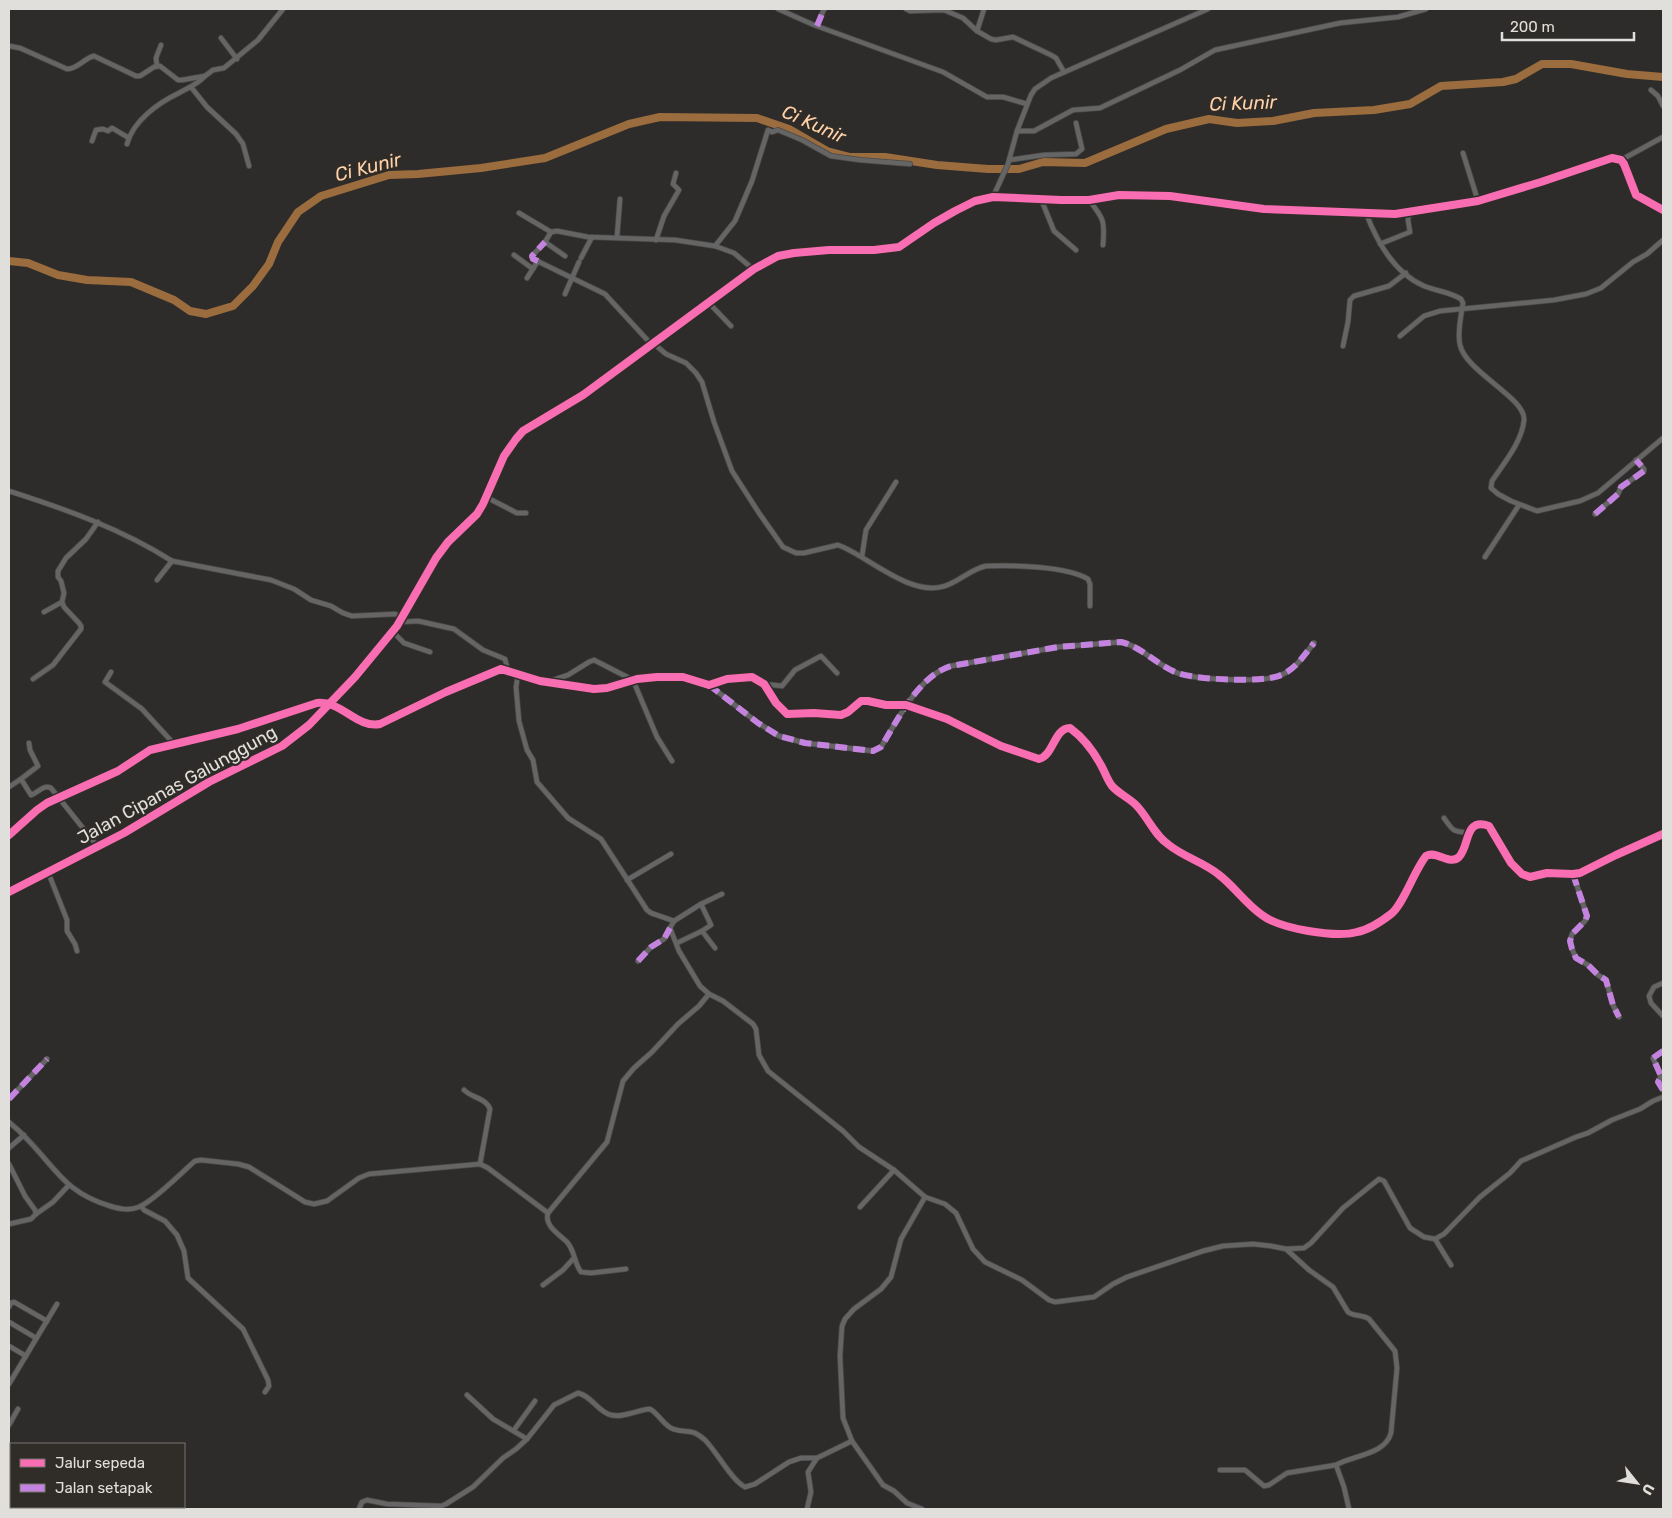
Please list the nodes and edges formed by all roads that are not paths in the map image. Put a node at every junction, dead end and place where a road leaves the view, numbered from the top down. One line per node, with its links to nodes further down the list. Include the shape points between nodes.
1 (282, 9): 13 (street, via 258,40)
2 (778, 9): 8 (street)
3 (824, 9): 8 (street)
4 (906, 9): 9 (street, via 944,10 963,18)
5 (984, 9): 9 (street)
6 (1208, 9): 15 (street)
7 (1426, 9): 22 (street, via 1398,17 1340,23 1215,50 1100,108 1073,110 1034,132)
8 (817, 26): 19 (street, via 943,72 987,97)
9 (977, 31): 15 (street, via 996,40 1013,37 1056,58)
10 (220, 38): 13 (street)
11 (161, 45): 14 (street)
12 (9, 48): 14 (street, via 20,48 67,69 94,56 136,76)
13 (237, 59): 16 (street)
14 (157, 66): 16 (street, via 178,80)
15 (1064, 72): 19 (street, via 1035,89)
16 (204, 76): 17 (street)
17 (191, 86): 24 (street, via 170,97 142,119); 31 (street, via 207,107 236,134)
18 (1652, 90): 20 (street)
19 (1027, 104): 22 (street)
20 (1663, 106)
21 (1076, 123): 29 (street, via 1080,152 1044,154)
22 (1017, 131): 29 (street)
23 (1663, 137): 28 (street)
24 (129, 138): 25 (street, via 112,128 108,132 96,130); 26 (street)
25 (92, 142)
26 (127, 144)
27 (1462, 153): 37 (street)
28 (1621, 160): 37 (street, Jalan Cipanas Galunggung, via 1608,158); 38 (street, via 1636,195)
29 (1009, 162): 33 (street)
30 (910, 164): 50 (street, via 837,157 786,133 768,130 735,221)
31 (249, 166)
32 (676, 173): 45 (street, via 673,184 679,190 664,216)
33 (993, 197): 35 (street, Jalan Cipanas Galunggung); 55 (street, Jalan Cipanas Galunggung, via 955,211 899,246 794,253 778,256)
34 (620, 199): 44 (street)
35 (1041, 199): 36 (street, Jalan Cipanas Galunggung); 51 (street, via 1054,231)
36 (1088, 200): 40 (street, Jalan Cipanas Galunggung, via 1119,195 1170,196 1264,209); 49 (street, via 1104,220)
37 (1478, 201): 41 (street, Jalan Cipanas Galunggung)
38 (1663, 210)
39 (519, 213): 42 (street)
40 (1366, 213): 41 (street, Jalan Cipanas Galunggung); 48 (street)
41 (1409, 213): 48 (street, via 1410,232)
42 (552, 232): 43 (street); 47 (street)
43 (592, 237): 44 (street); 58 (street)
44 (617, 238): 45 (street)
45 (656, 240): 50 (street)
46 (1663, 240): 62 (street, via 1601,288 1586,294)
47 (545, 242): 53 (street); 54 (street, via 532,256)
48 (1380, 244): 57 (street)
49 (1103, 245)
50 (715, 246): 55 (street, via 734,253)
51 (1076, 250)
52 (514, 255): 56 (street)
53 (565, 256)
54 (538, 262): 56 (street); 58 (street)
55 (753, 269): 61 (street, Jalan Cipanas Galunggung)
56 (532, 270): 59 (street)
57 (1406, 273): 62 (street, via 1422,285 1459,298); 66 (street, via 1389,286 1350,300)
58 (572, 277): 60 (street); 65 (street, via 609,297)
59 (527, 278)
60 (565, 294)
61 (708, 302): 63 (street); 65 (street, Jalan Cipanas Galunggung)
62 (1462, 308): 64 (street, via 1424,316); 72 (street, via 1459,337 1463,354 1518,406 1524,418 1522,431 1491,485 1498,494)
63 (731, 326)
64 (1400, 336)
65 (652, 344): 71 (street, Jalan Cipanas Galunggung, via 516,439 504,456); 76 (street, via 686,364 702,382 732,471 783,546 796,553 804,553 838,545)
66 (1343, 346)
67 (1663, 438): 68 (street)
68 (1636, 460): 72 (street, via 1592,496 1542,511); 74 (street, via 1644,471 1621,487 1618,494)
69 (896, 482): 76 (street, via 866,530)
70 (9, 491): 75 (street)
71 (486, 496): 73 (street, via 517,514); 83 (street, Jalan Cipanas Galunggung, via 477,514 436,558)
72 (1519, 505): 77 (street)
73 (526, 513)
74 (1595, 514)
75 (98, 522): 78 (street); 80 (street, via 58,571 64,593)
76 (862, 556): 81 (street, via 912,584 927,587 944,586 986,566 1037,567 1071,573 1088,579)
77 (1485, 557)
78 (172, 561): 79 (street); 83 (street, via 271,580 352,616 395,614)
79 (156, 580)
80 (62, 602): 82 (street); 91 (street, via 80,623 81,629 53,665)
81 (1090, 606)
82 (44, 612)
83 (402, 620): 84 (street, Jalan Cipanas Galunggung); 87 (street, via 454,629 483,650 505,659)
84 (393, 632): 86 (street, via 404,643); 96 (street, Jalan Cipanas Galunggung)
85 (1314, 643): 97 (street, via 1290,670 1264,679 1185,675 1121,642 1058,647 944,669 920,688)
86 (430, 652)
87 (508, 671): 90 (street); 96 (street, via 496,670 372,726)
88 (111, 672): 99 (street, via 105,682 142,709)
89 (838, 673): 94 (street, via 820,656 795,670 782,686)
90 (518, 675): 93 (street); 112 (street, via 519,721 537,782 568,818 600,839)
91 (33, 679)
92 (633, 680): 93 (street, via 594,689); 93 (street, via 594,660 568,675); 95 (street, via 683,677); 100 (street, via 649,720)
93 (545, 682)
94 (764, 684): 95 (street, via 752,677 744,677); 97 (street, via 786,714 841,715 861,701 868,700 894,706)
95 (709, 685): 97 (street, via 779,736 805,743 873,751 881,747)
96 (328, 705): 99 (street, via 317,702 238,729); 108 (street, Jalan Cipanas Galunggung, via 282,746 210,782)
97 (908, 705): 105 (street, via 1039,759 1045,757 1060,732 1070,728 1083,739 1114,788 1137,806 1167,844 1218,874 1263,916 1282,925 1336,934 1360,932 1393,913 1426,856 1433,854 1457,859 1466,847)
98 (29, 742): 101 (street, via 38,766)
99 (174, 744): 103 (street, via 150,750 118,771)
100 (672, 761)
101 (21, 780): 102 (street); 103 (street, via 31,795 47,786)
102 (9, 787)
103 (60, 798): 107 (street, via 37,810); 108 (street)
104 (1444, 818): 105 (street, via 1451,830)
105 (1468, 833): 111 (street, via 1478,824 1489,826 1506,856 1522,874 1530,877 1547,873)
106 (1663, 834): 111 (street)
107 (9, 835)
108 (98, 847): 110 (street, Jalan Cipanas Galunggung)
109 (671, 854): 112 (street)
110 (48, 872): 113 (street, Jalan Cipanas Galunggung); 121 (street, via 67,920 67,932)
111 (1573, 874): 125 (street, via 1587,916 1572,934 1572,949 1576,958 1604,978)
112 (627, 880): 116 (street, via 647,910)
113 (9, 892)
114 (722, 894): 115 (street)
115 (701, 904): 116 (street); 118 (street, via 711,925)
116 (674, 921): 117 (street)
117 (670, 928): 119 (street); 122 (street, via 664,940)
118 (702, 931): 119 (street); 120 (street)
119 (678, 943): 124 (street, via 679,951 700,986)
120 (715, 948)
121 (77, 951)
122 (638, 961)
123 (1663, 983): 126 (street, via 1654,987 1649,996 1650,1002)
124 (709, 994): 138 (street, via 753,1024 758,1055 768,1071 859,1147); 143 (street, via 623,1081 608,1142)
125 (1619, 1016)
126 (1663, 1016)
127 (1663, 1051): 130 (street, via 1653,1058)
128 (47, 1059): 132 (street)
129 (464, 1090): 137 (street, via 484,1101 490,1110)
130 (1663, 1090)
131 (1663, 1097): 146 (street, via 1521,1161)
132 (9, 1099)
133 (10, 1124): 134 (street)
134 (24, 1135): 135 (street); 139 (street)
135 (9, 1148)
136 (9, 1164): 144 (street)
137 (480, 1164): 141 (street, via 364,1176 327,1201 314,1204 305,1202 249,1167 198,1160); 143 (street)
138 (894, 1170): 140 (street); 142 (street)
139 (69, 1185): 141 (street, via 81,1194 124,1210); 144 (street)
140 (925, 1197): 147 (street, via 945,1204 956,1213 974,1249 985,1262 1022,1280 1055,1302 1094,1297 1127,1277 1214,1248 1253,1244); 169 (street, via 901,1239 891,1277 849,1313 842,1326 843,1418)
141 (141, 1206): 162 (street, via 171,1226 182,1243 188,1278 243,1329 268,1380)
142 (860, 1207)
143 (548, 1213): 148 (street, via 550,1225 568,1243)
144 (36, 1214): 145 (street, via 30,1219)
145 (9, 1224)
146 (1435, 1239): 147 (street, via 1410,1228 1384,1181 1379,1178 1343,1208 1311,1243 1300,1249); 149 (street)
147 (1286, 1249): 171 (street, via 1333,1287 1348,1312 1369,1319 1395,1351 1396,1377 1388,1439 1374,1451)
148 (574, 1258): 150 (street, via 585,1273); 151 (street)
149 (1450, 1264)
150 (626, 1269)
151 (542, 1285)
152 (57, 1304): 154 (street)
153 (9, 1307): 154 (street, via 14,1302)
154 (47, 1321): 156 (street)
155 (9, 1322): 156 (street)
156 (36, 1338): 158 (street)
157 (9, 1346): 158 (street)
158 (26, 1356): 160 (street)
159 (9, 1371): 160 (street)
160 (15, 1374): 161 (street)
161 (9, 1384)
162 (265, 1392)
163 (467, 1395): 167 (street, via 493,1419)
164 (535, 1401): 167 (street)
165 (18, 1409): 166 (street)
166 (9, 1425)
167 (514, 1430): 168 (street)
168 (527, 1439): 170 (street, via 554,1404 578,1393 610,1415 650,1409 671,1428 695,1432 745,1487 789,1462); 173 (street, via 473,1487 441,1506 367,1500)
169 (852, 1441): 170 (street); 175 (street, via 883,1485)
170 (817, 1458): 174 (street, via 808,1472 811,1492)
171 (1336, 1465): 172 (street, via 1290,1472 1266,1486 1245,1470); 176 (street)
172 (1220, 1470)
173 (359, 1509)
174 (807, 1509)
175 (922, 1509)
176 (1350, 1509)

